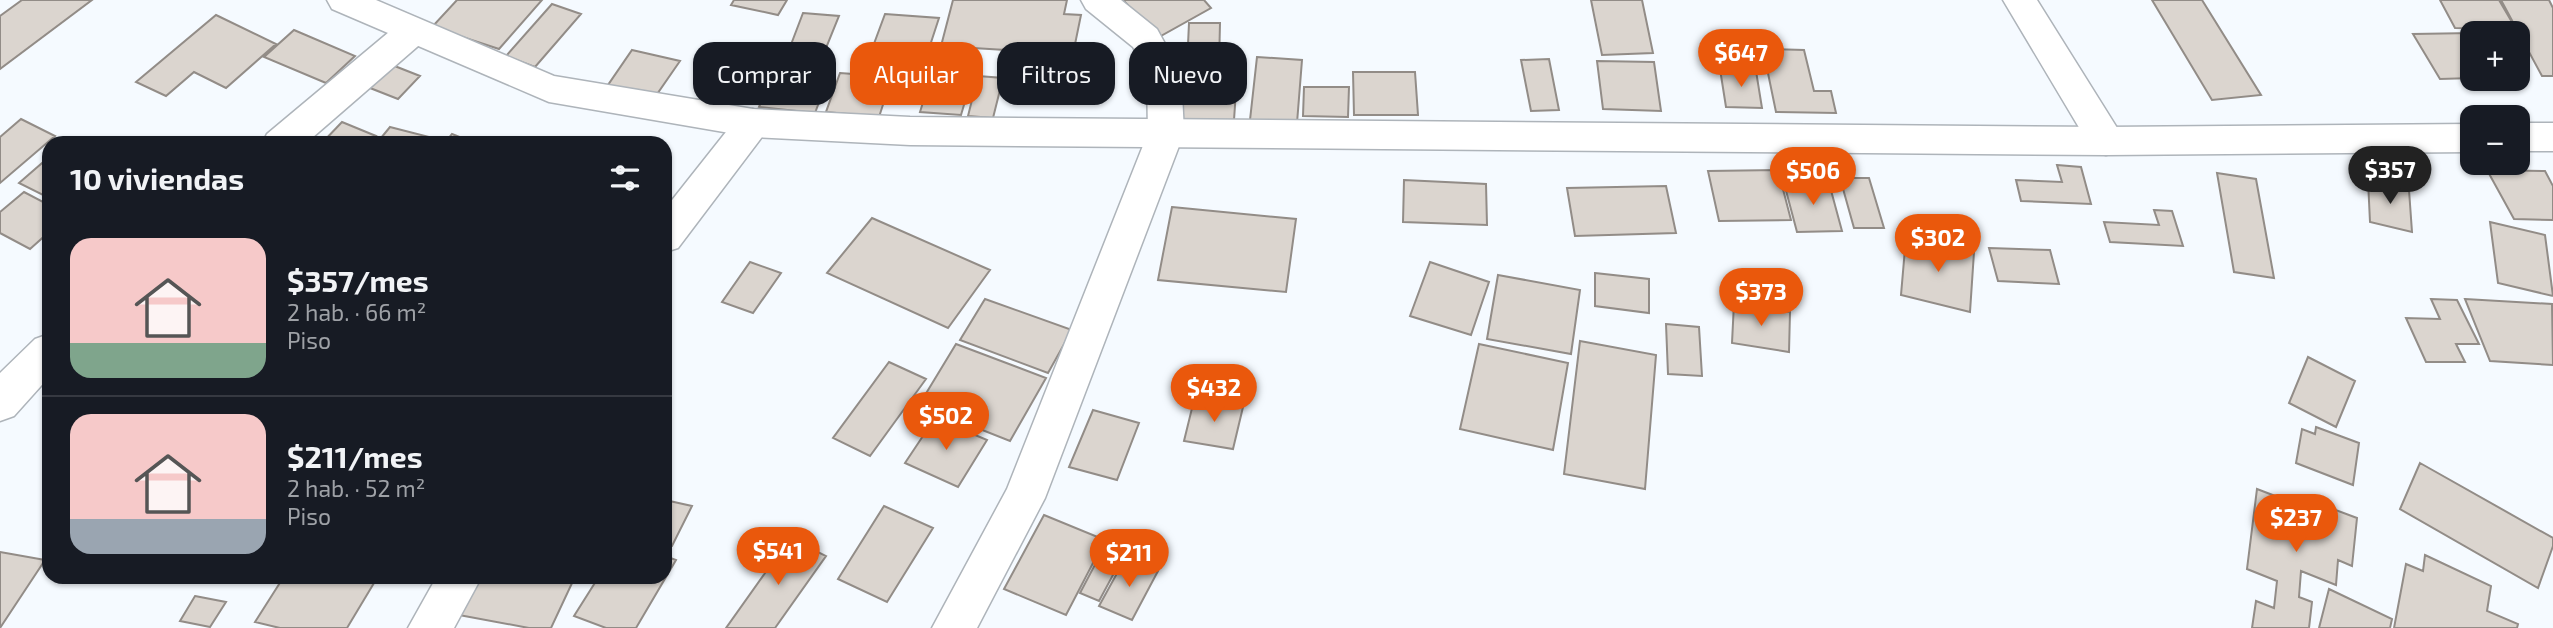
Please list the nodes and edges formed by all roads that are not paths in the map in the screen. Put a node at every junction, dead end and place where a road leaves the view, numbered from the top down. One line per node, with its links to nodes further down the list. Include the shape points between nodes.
1 (344, 0): 4 (main road)
2 (1098, 0): 6 (main road, via 1144,38 1164,73)
3 (2020, 0): 11 (main road)
4 (413, 31): 5 (main road, via 549,89); 7 (main road)
5 (753, 123): 6 (main road, via 910,131); 12 (main road)
6 (1166, 133): 11 (main road); 17 (main road, via 1024,498)
7 (289, 136)
8 (2553, 137): 10 (main road)
9 (2460, 138): 11 (main road)
10 (2530, 138)
11 (2106, 141)
12 (672, 228)
13 (42, 358): 14 (main road)
14 (3, 394)
15 (456, 584): 16 (main road)
16 (430, 628)
17 (954, 628)

